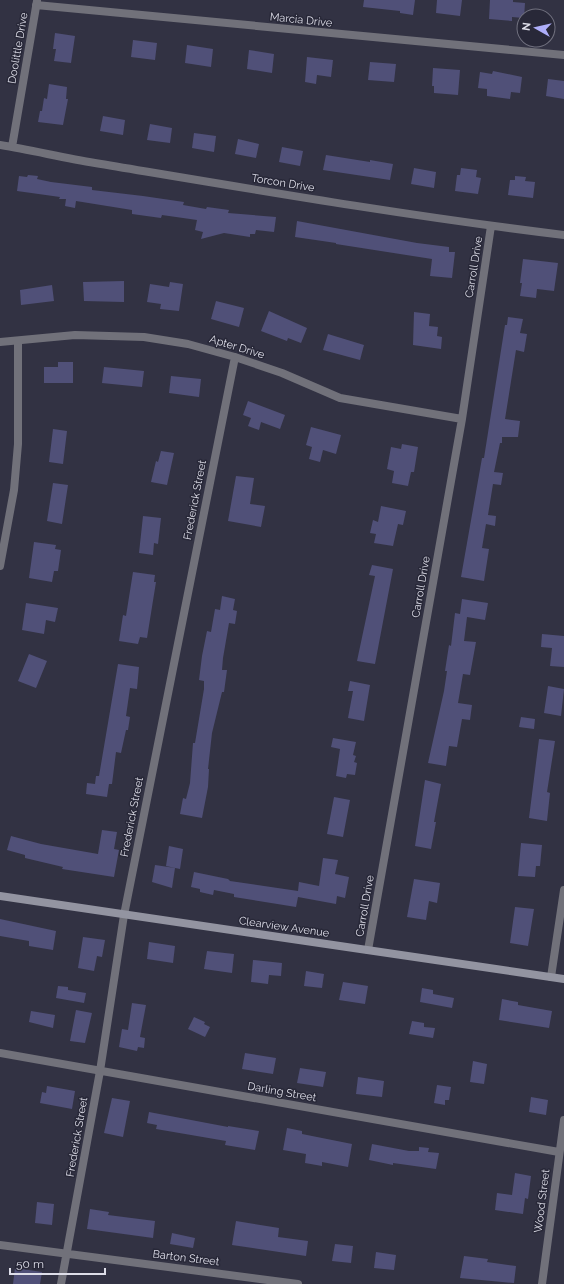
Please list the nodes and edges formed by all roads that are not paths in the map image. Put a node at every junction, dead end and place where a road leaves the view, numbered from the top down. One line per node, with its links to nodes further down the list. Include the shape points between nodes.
1 (37, 3): 2 (street, Marcia Drive); 4 (street, Doolittle Drive)
2 (564, 56)
3 (0, 145): 4 (street, Torcon Drive)
4 (12, 147): 5 (street, Torcon Drive, via 249,189)
5 (491, 226): 6 (street, Torcon Drive); 10 (street, Carroll Drive)
6 (564, 235)
7 (0, 342): 8 (street, Apter Drive)
8 (18, 342): 9 (street, Apter Drive, via 76,335 144,337 188,344); 11 (street, via 19,394 14,490)
9 (235, 357): 10 (street, Apter Drive, via 282,373 340,398); 14 (street, Frederick Street)
10 (462, 419): 15 (street, Carroll Drive)
11 (0, 566)
12 (564, 890): 16 (street)
13 (0, 896): 14 (street, Clearview Avenue)
14 (124, 915): 15 (street, Clearview Avenue); 19 (street, Frederick Street)
15 (368, 950): 16 (street, Clearview Avenue)
16 (551, 977): 17 (street, Clearview Avenue)
17 (564, 979)
18 (0, 1053): 19 (street, Darling Street)
19 (100, 1071): 21 (street, Darling Street); 23 (street, Frederick Street)
20 (564, 1120): 21 (street, Wood Street)
21 (559, 1152): 26 (street, Wood Street)
22 (0, 1245): 23 (street, Barton Street)
23 (67, 1254): 24 (street, Frederick Street); 25 (street, Barton Street)
24 (61, 1284)
25 (298, 1284)
26 (542, 1284)

